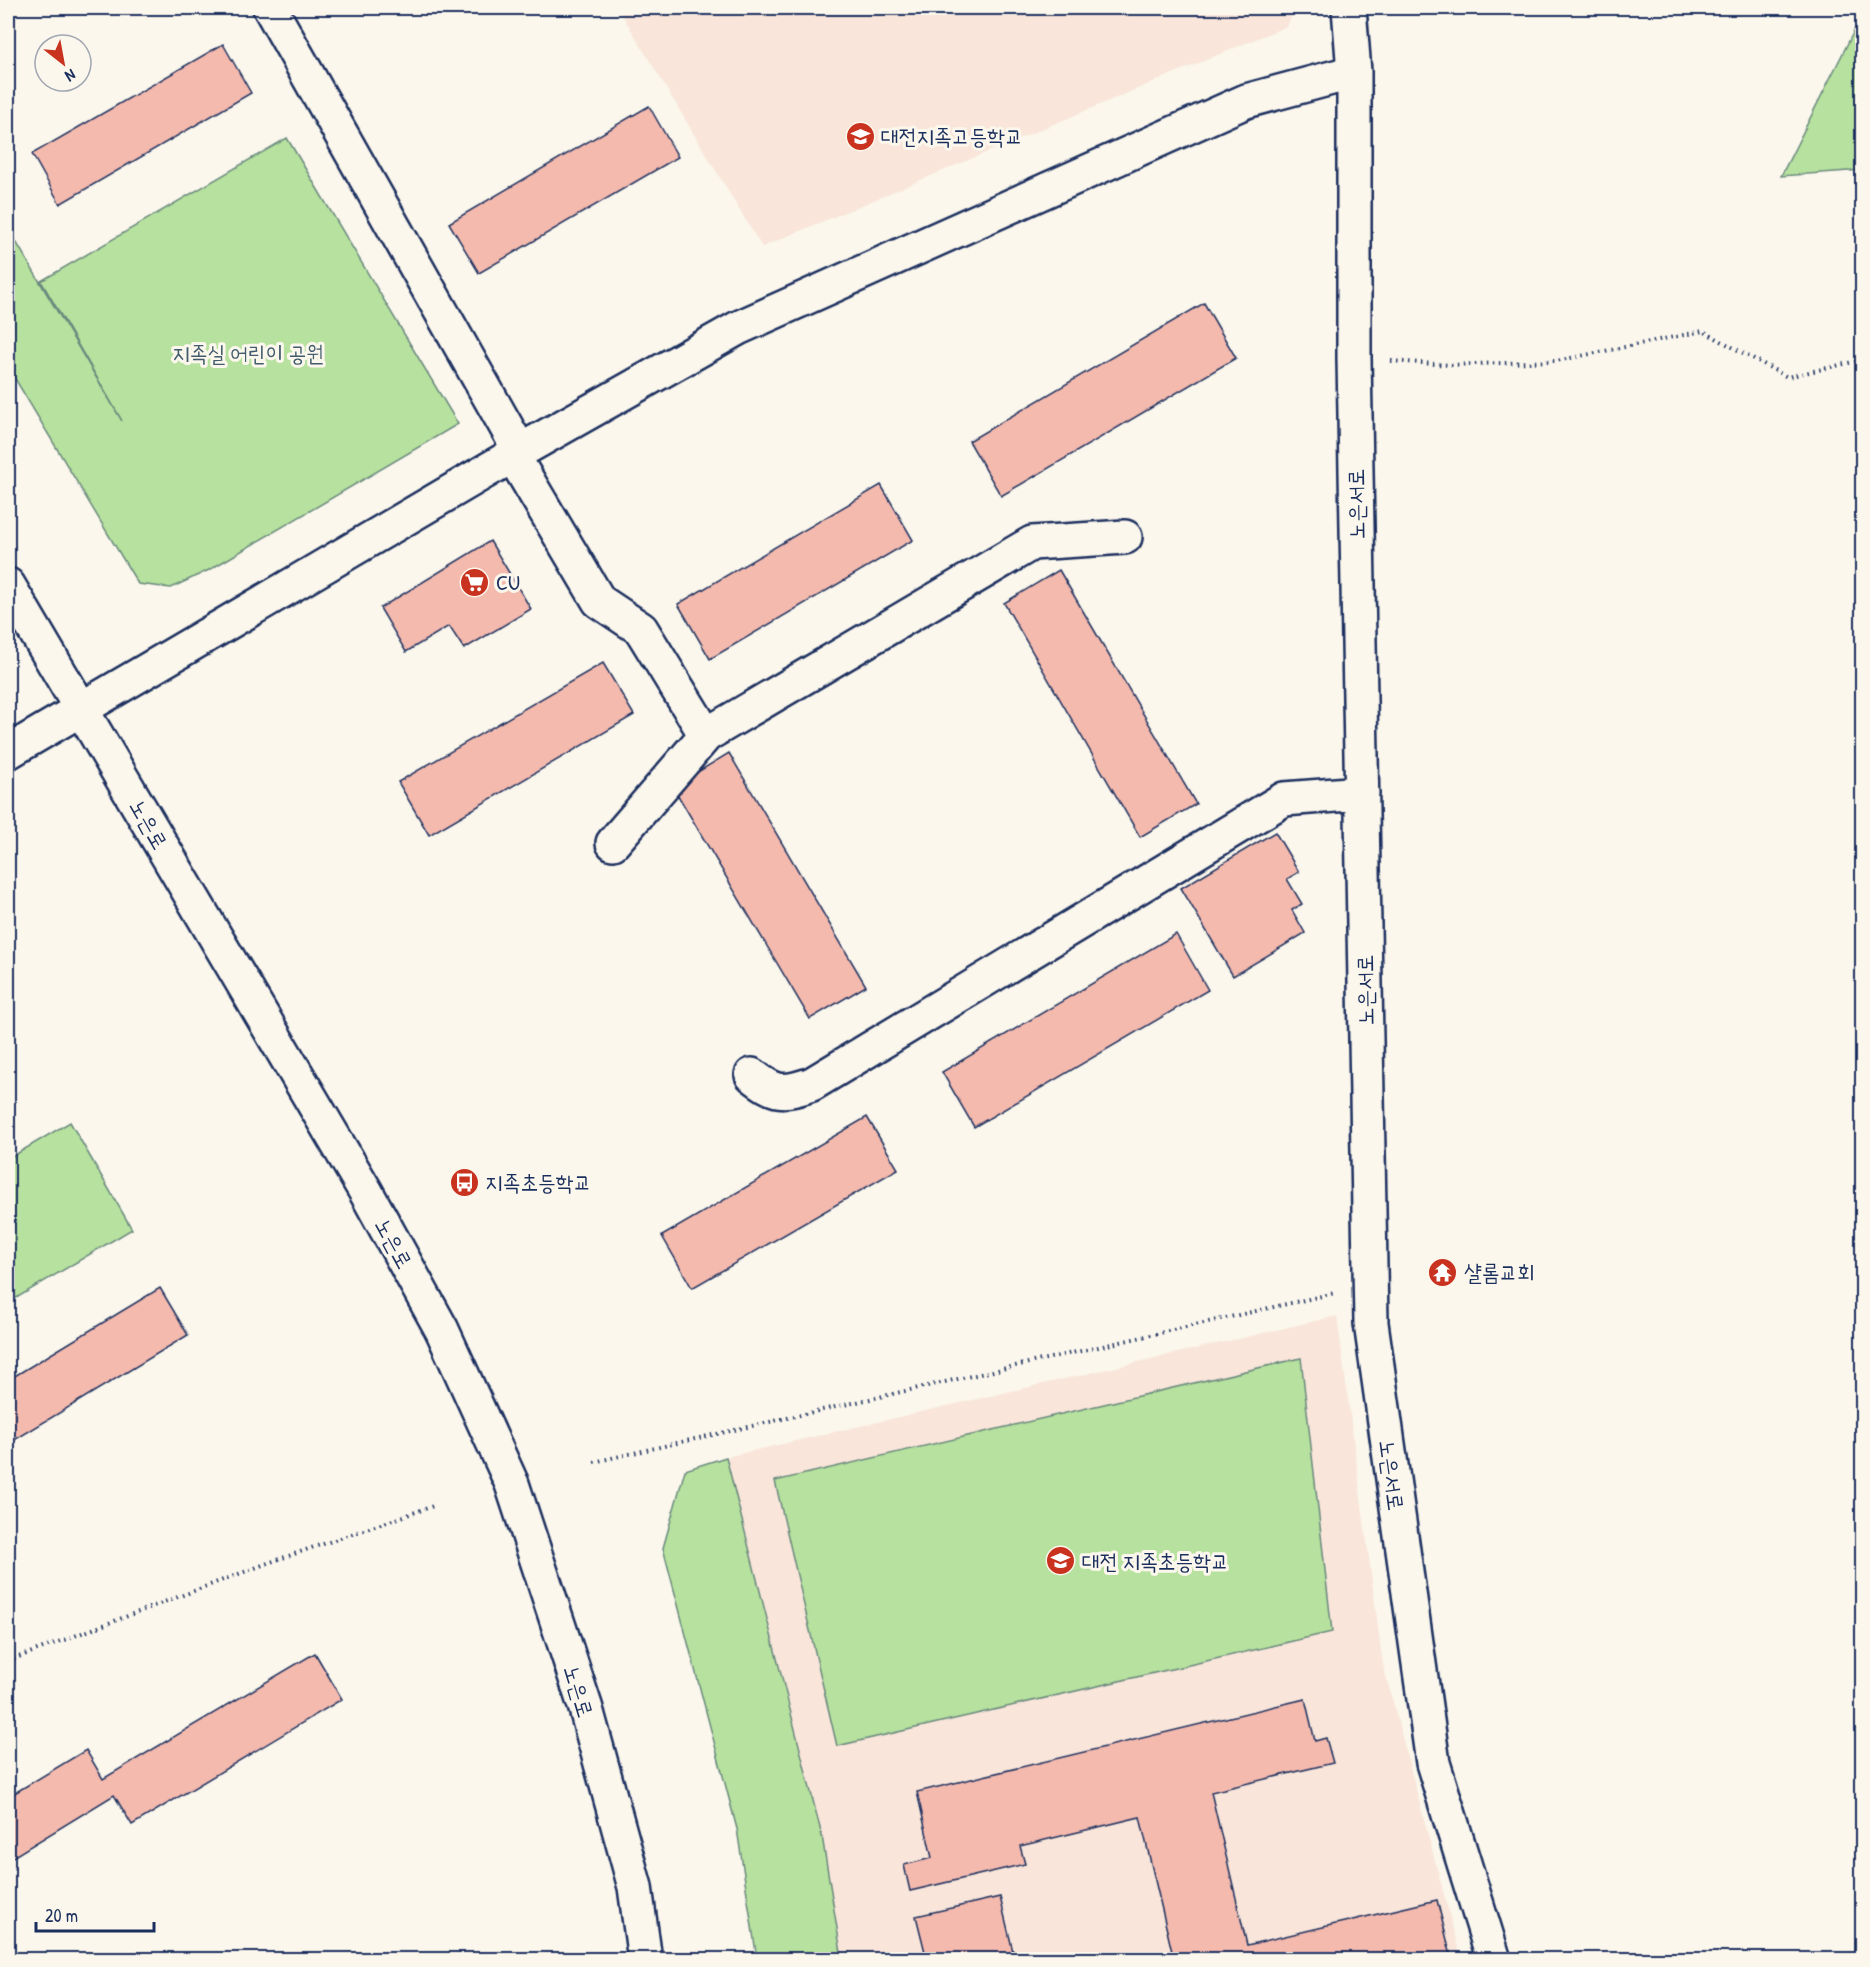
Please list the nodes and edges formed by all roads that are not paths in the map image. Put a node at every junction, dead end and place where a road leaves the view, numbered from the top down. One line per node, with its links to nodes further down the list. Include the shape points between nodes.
1 (270, 8): 4 (street)
2 (1349, 8): 3 (street, 노은서로)
3 (1354, 72): 4 (street, via 1246,101 738,328); 10 (street, 노은서로, via 1354,358)
4 (516, 454): 7 (street); 8 (street, via 599,601 641,629)
5 (1125, 537): 8 (street, via 1032,543)
6 (8, 585): 7 (street, 노은로)
7 (81, 708): 9 (street); 13 (street, 노은로, via 366,1192 442,1330 508,1474 586,1709 635,1887)
8 (706, 735): 11 (street)
9 (8, 752)
10 (1362, 793): 12 (street, via 1284,800 812,1084 788,1092 770,1089); 14 (street, 노은서로, via 1371,1323 1433,1763)
11 (613, 843)
12 (752, 1075)
13 (645, 1959)
14 (1494, 1959)

